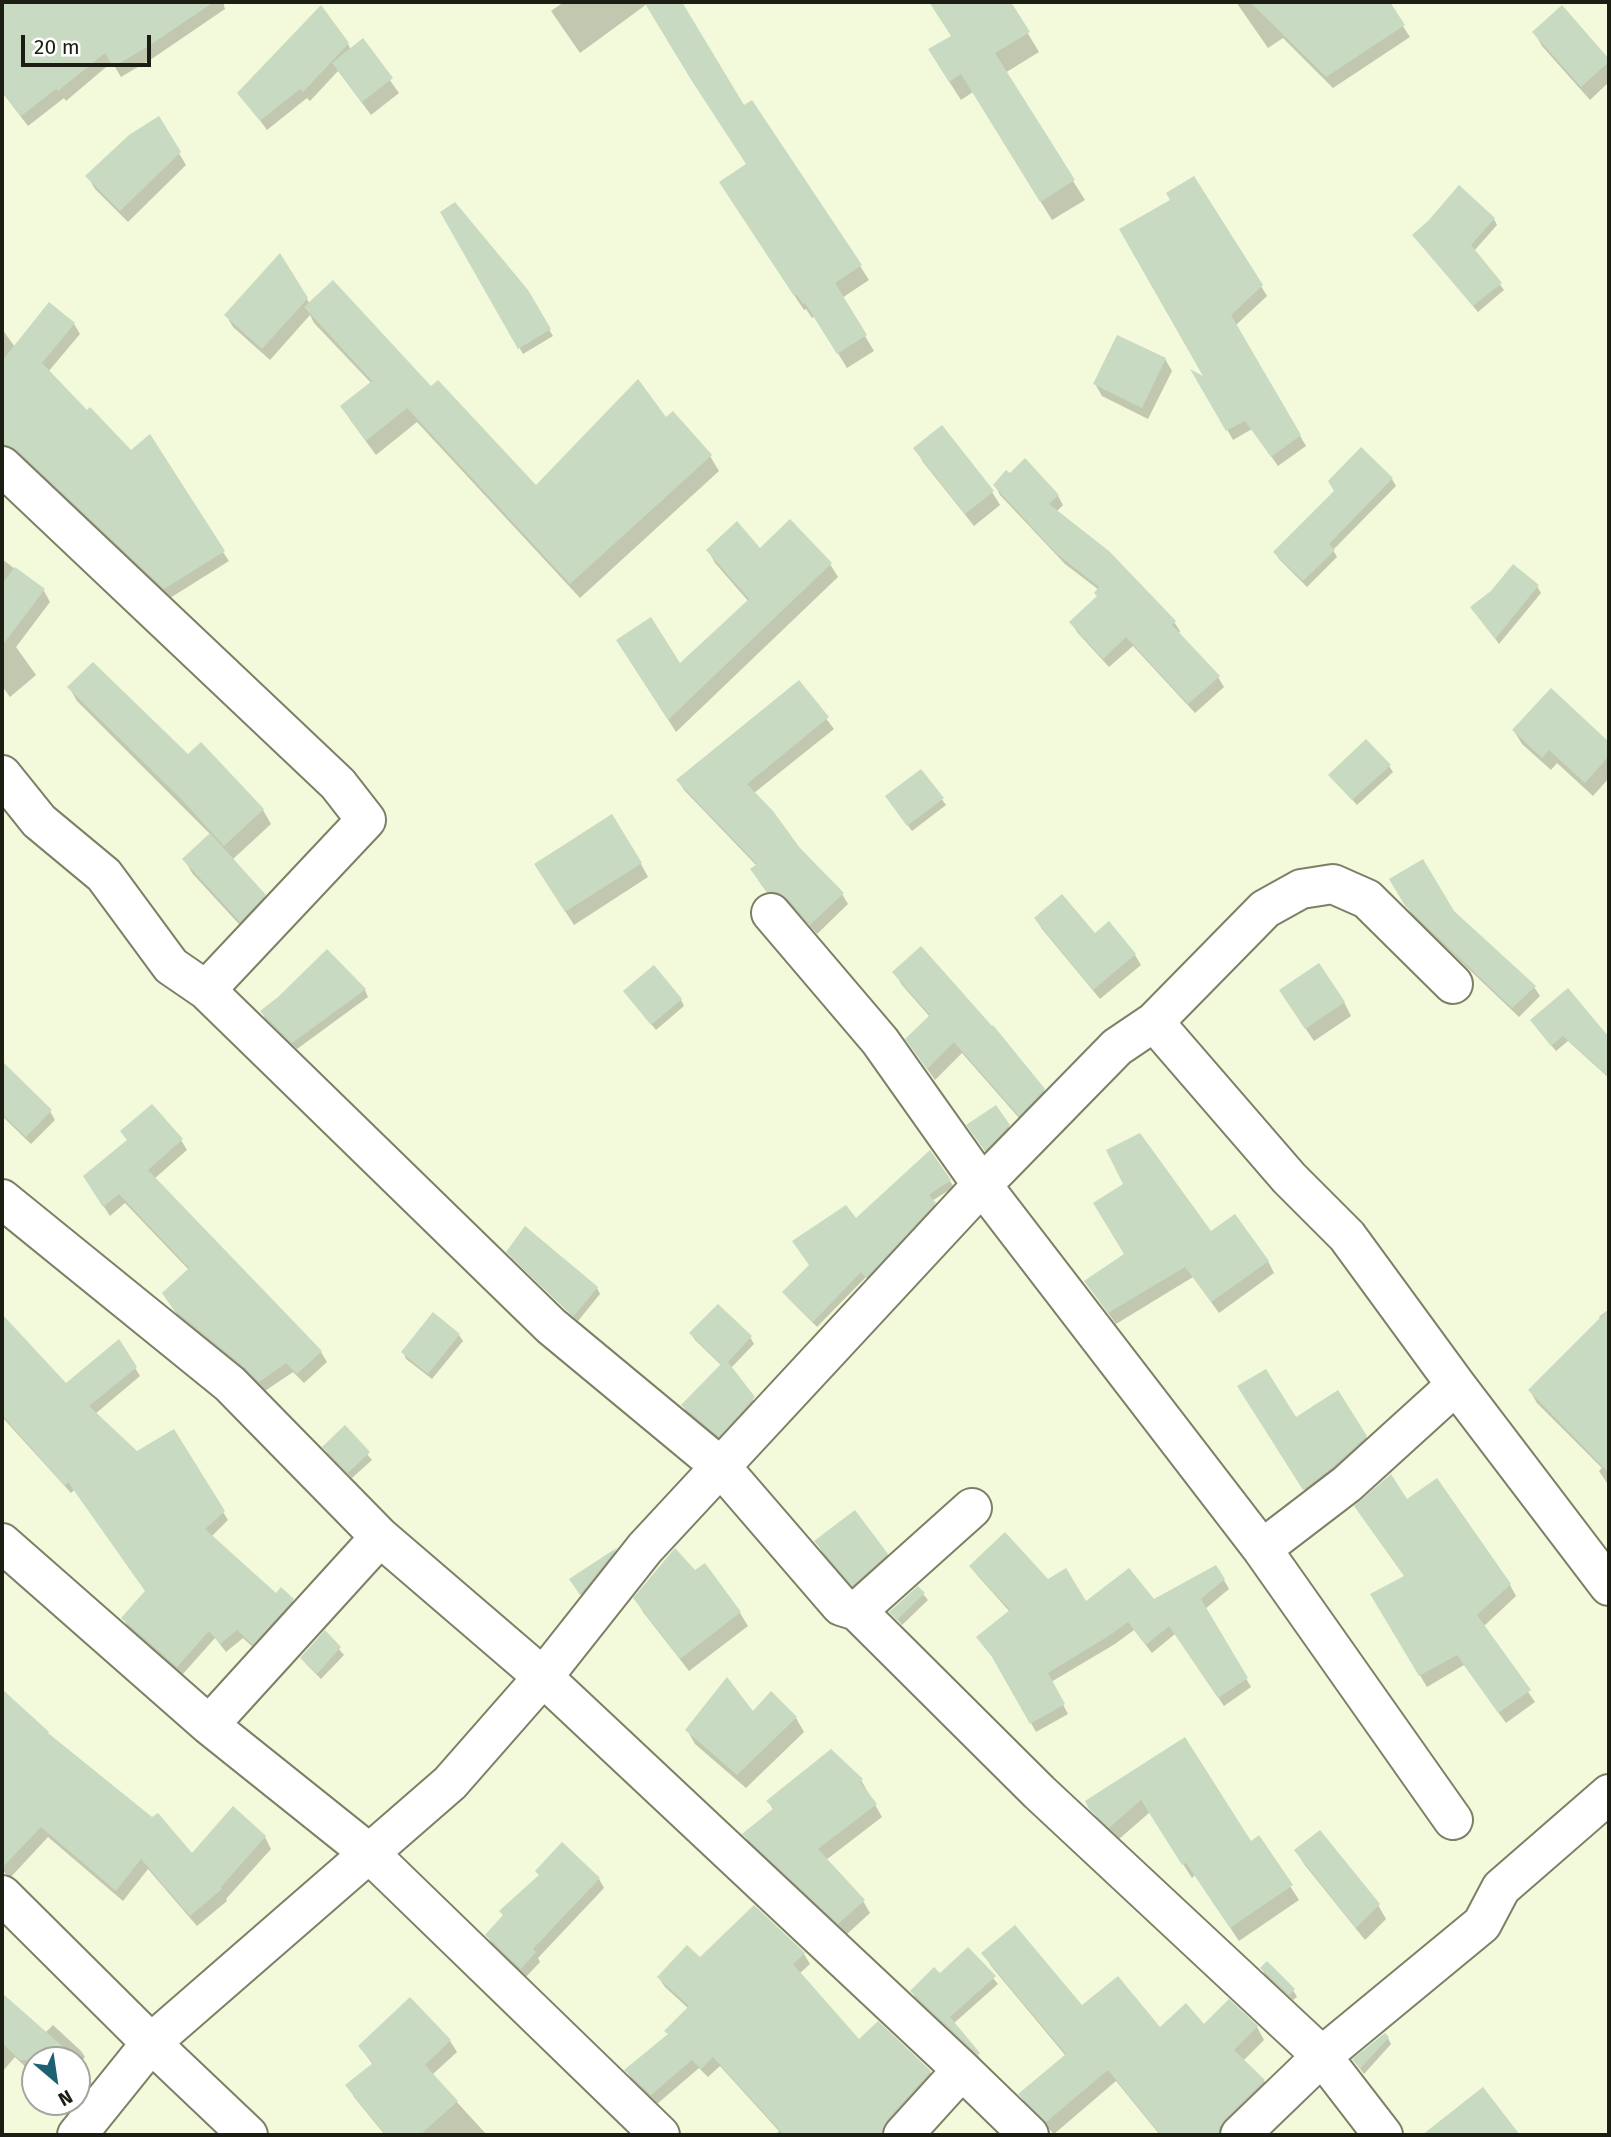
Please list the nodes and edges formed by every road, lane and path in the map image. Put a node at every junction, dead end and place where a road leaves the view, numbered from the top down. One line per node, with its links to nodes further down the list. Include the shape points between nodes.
1 (2, 466): 5 (street, via 338,784 366,820)
2 (2, 775): 5 (street, via 39,821 104,875 171,966)
3 (771, 913): 7 (street, via 880,1041)
4 (1454, 984): 6 (street, via 1367,899 1333,884 1301,889 1265,909)
5 (206, 990): 10 (street, via 551,1326)
6 (1154, 1022): 7 (street, via 1117,1046); 9 (street, via 1289,1178 1347,1236)
7 (982, 1185): 10 (street); 14 (street)
8 (2, 1199): 12 (street, via 230,1384)
9 (1456, 1385): 14 (street, via 1347,1484); 15 (street)
10 (721, 1468): 16 (street, via 841,1606); 17 (street, via 645,1548)
11 (972, 1508): 16 (street)
12 (380, 1537): 17 (street); 18 (street)
13 (2, 1543): 18 (street)
14 (1262, 1549): 20 (street)
15 (1609, 1586)
16 (856, 1611): 24 (street, via 1039,1792)
17 (543, 1677): 21 (street, via 450,1783); 25 (street)
18 (209, 1725): 21 (street)
19 (1609, 1794): 24 (street, via 1501,1888 1482,1924)
20 (1453, 1820)
21 (369, 1853): 23 (street); 28 (street)
22 (2, 1895): 23 (street)
23 (151, 2043): 26 (street); 27 (street)
24 (1322, 2056): 31 (street); 32 (street)
25 (962, 2070): 29 (street); 30 (street)
26 (77, 2135)
27 (248, 2135)
28 (660, 2135)
29 (903, 2135)
30 (1028, 2135)
31 (1240, 2135)
32 (1383, 2135)

